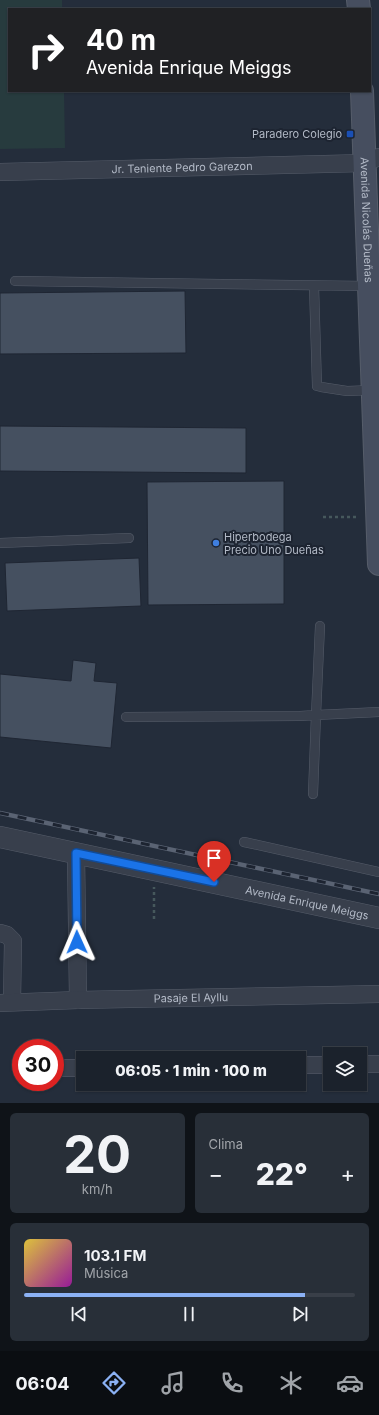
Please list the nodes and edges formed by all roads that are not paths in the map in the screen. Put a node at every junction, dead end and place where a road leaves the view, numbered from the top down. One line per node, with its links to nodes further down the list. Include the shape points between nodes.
1 (362, 92): 2 (main road, Avenida Nicolás Dueñas)
2 (372, 160): 3 (street, Jr. Teniente Pedro Garezon); 6 (main road, Avenida Nicolás Dueñas)
3 (0, 172)
4 (15, 281): 5 (lane)
5 (314, 286): 6 (lane); 7 (lane, via 317,386)
6 (369, 286): 7 (main road, Avenida Nicolás Dueñas)
7 (373, 390): 10 (main road, Avenida Nicolás Dueñas)
8 (130, 538): 9 (lane)
9 (0, 543)
10 (379, 564)
11 (320, 626): 13 (lane)
12 (379, 712): 13 (lane)
13 (316, 715): 14 (lane); 15 (lane)
14 (126, 718)
15 (313, 794)
16 (0, 837): 18 (street, Avenida Enrique Meiggs)
17 (244, 842): 19 (lane)
18 (76, 853): 20 (street, Avenida Enrique Meiggs); 23 (street)
19 (379, 872)
20 (379, 918)
21 (0, 933): 24 (street, via 7,934 13,941)
22 (379, 994): 23 (street, Pasaje El Ayllu)
23 (78, 1000): 24 (street, Pasaje El Ayllu)
24 (5, 1003)
25 (367, 1064): 26 (street)
26 (379, 1064)
27 (306, 1065): 28 (street)
28 (323, 1065)
29 (64, 1068): 30 (street)
30 (76, 1068)

